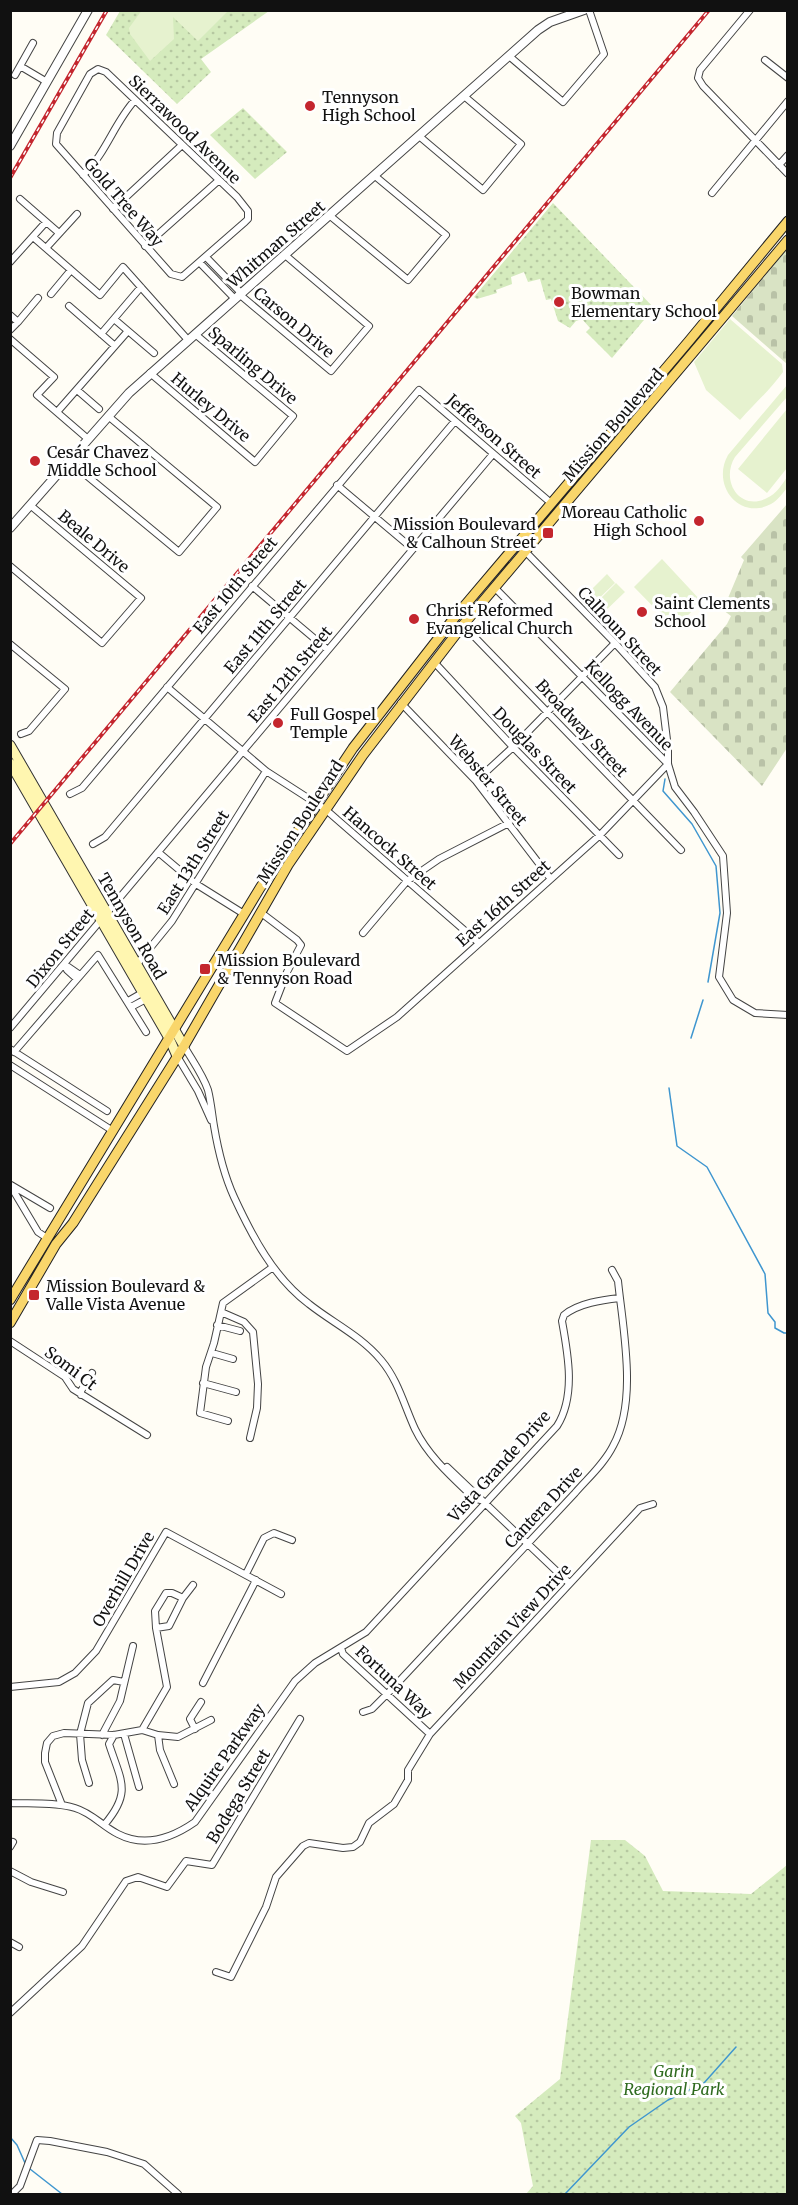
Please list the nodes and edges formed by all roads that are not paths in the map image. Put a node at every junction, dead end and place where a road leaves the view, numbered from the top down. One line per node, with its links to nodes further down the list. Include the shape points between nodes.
1 (88, 10): 11 (street)
2 (584, 10): 6 (street, Whitman Street, via 543,26)
3 (589, 10): 6 (street, via 604,54 563,102)
4 (750, 10): 17 (street, via 698,75 699,82)
5 (33, 43): 8 (street)
6 (509, 56): 12 (street, Whitman Street)
7 (765, 60): 10 (street)
8 (20, 66): 9 (street); 11 (street)
9 (15, 75)
10 (788, 78)
11 (47, 82): 19 (street)
12 (464, 96): 15 (street, Whitman Street); 15 (street, via 521,144 483,190)
13 (135, 100): 16 (street, Sierrawood Avenue, via 98,69 90,74); 18 (street, Sierrawood Avenue); 23 (street, via 96,162)
14 (788, 101): 17 (street)
15 (419, 136): 24 (street, Whitman Street)
16 (55, 140): 23 (street, Gold Tree Way)
17 (755, 141): 21 (street); 26 (street)
18 (182, 145): 25 (street, Sierrawood Avenue); 28 (street)
19 (10, 146)
20 (788, 155): 21 (street)
21 (779, 165): 22 (street)
22 (788, 174)
23 (83, 175): 28 (street, Gold Tree Way)
24 (375, 176): 30 (street, Whitman Street); 30 (street, via 446,235 408,280)
25 (218, 181): 36 (street); 39 (street, Sierrawood Avenue, via 249,215)
26 (712, 193)
27 (20, 199): 31 (street)
28 (113, 209): 36 (street, Gold Tree Way)
29 (77, 214): 33 (street)
30 (329, 215): 38 (street, Whitman Street)
31 (46, 222): 33 (street); 34 (street)
32 (788, 222): 50 (main road, Mission Boulevard)
33 (59, 233): 37 (street)
34 (33, 237): 37 (street); 40 (street)
35 (788, 240): 59 (main road, Mission Boulevard)
36 (146, 246): 41 (street, Gold Tree Way, via 177,278)
37 (46, 248): 42 (street)
38 (285, 255): 45 (street, Whitman Street); 45 (street, Carson Drive, via 369,326 331,371)
39 (206, 257): 41 (street); 45 (street, Carson Drive)
40 (10, 262)
41 (200, 263): 45 (street, Carson Drive)
42 (71, 270): 43 (street, via 100,295 123,267); 44 (street)
43 (141, 288): 49 (street); 57 (street)
44 (51, 294)
45 (238, 295): 55 (street, Whitman Street)
46 (38, 298): 51 (street)
47 (69, 306): 54 (street)
48 (10, 315): 51 (street)
49 (114, 319): 53 (street); 54 (street)
50 (708, 319): 59 (main road); 72 (main road, Mission Boulevard)
51 (18, 322): 52 (street)
52 (10, 330)
53 (128, 331): 58 (street); 60 (street)
54 (101, 334): 58 (street)
55 (195, 334): 57 (street, Whitman Street); 71 (street, Sparling Drive, via 293,416)
56 (10, 339): 65 (street, via 54,376 38,395)
57 (188, 340): 61 (street, Whitman Street)
58 (115, 346): 62 (street)
59 (698, 349): 73 (main road, Mission Boulevard)
60 (154, 353)
61 (150, 373): 66 (street, Whitman Street); 71 (street, Hurley Drive)
62 (77, 390): 64 (street); 65 (street)
63 (419, 390): 67 (street, Jefferson Street); 74 (street, East 10th Street)
64 (99, 409)
65 (57, 412): 68 (street)
66 (108, 416): 68 (street, Whitman Street); 70 (street, via 217,507 179,552)
67 (455, 421): 69 (street, Jefferson Street); 77 (street, East 11th Street)
68 (88, 439): 70 (street, Whitman Street)
69 (493, 454): 75 (street, Jefferson Street); 80 (street, East 12th Street)
70 (69, 460): 76 (street, Whitman Street)
71 (255, 462)
72 (580, 469): 73 (main road); 75 (main road, Mission Boulevard)
73 (589, 477): 81 (main road, Mission Boulevard)
74 (337, 484): 77 (street); 83 (street, East 10th Street)
75 (551, 503): 79 (main road, Mission Boulevard)
76 (30, 506): 78 (street, Whitman Street); 82 (street, Beale Drive, via 141,598 102,643)
77 (375, 516): 80 (street); 85 (street, East 11th Street)
78 (10, 528)
79 (517, 543): 81 (street, Calhoun Street); 106 (main road, Mission Boulevard, via 414,668)
80 (413, 549): 89 (street, East 12th Street)
81 (525, 552): 84 (main road, Mission Boulevard); 87 (street, Calhoun Street)
82 (10, 566)
83 (252, 586): 85 (street); 92 (street, East 10th Street)
84 (495, 588): 86 (main road, Mission Boulevard); 91 (street, Kellogg Avenue)
85 (290, 618): 89 (street); 95 (street, East 11th Street)
86 (464, 625): 90 (main road, Mission Boulevard); 94 (street, Broadway Street)
87 (615, 643): 91 (street); 101 (street, Calhoun Street, via 656,687)
88 (10, 644): 96 (street, via 64,689 29,731)
89 (328, 650): 99 (street, East 12th Street)
90 (434, 662): 93 (main road, Mission Boulevard); 98 (street, Douglas Street)
91 (582, 677): 94 (street); 101 (street, Kellogg Avenue)
92 (167, 687): 95 (street, Hancock Street); 104 (street, East 10th Street, via 82,788)
93 (401, 703): 103 (street, Webster Street); 107 (main road, Mission Boulevard)
94 (548, 711): 98 (street); 105 (street, Broadway Street)
95 (205, 719): 99 (street, Hancock Street); 110 (street, East 11th Street, via 105,837)
96 (21, 734)
97 (10, 745): 117 (main road, Tennyson Road)
98 (513, 747): 103 (street); 109 (street, Douglas Street)
99 (243, 751): 102 (street, Hancock Street); 112 (street, East 12th Street)
100 (10, 763): 120 (main road, Tennyson Road)
101 (668, 764): 105 (street, East 16th Street); 128 (street, Calhoun Street, via 675,787 723,856 727,913 719,977 733,1000 755,1013)
102 (266, 771): 106 (street, Hancock Street); 116 (street, East 13th Street)
103 (476, 781): 108 (street, Webster Street)
104 (70, 794)
105 (631, 800): 109 (street, East 16th Street); 111 (street, Broadway Street)
106 (315, 803): 107 (street, Hancock Street); 119 (main road, Mission Boulevard)
107 (325, 809): 115 (street, Hancock Street); 118 (main road, Mission Boulevard)
108 (509, 823): 114 (street, Webster Street); 115 (street, via 439,859)
109 (600, 835): 113 (street, Douglas Street); 114 (street, East 16th Street)
110 (93, 844)
111 (681, 850)
112 (158, 852): 116 (street); 117 (street, East 12th Street)
113 (620, 855)
114 (550, 878): 122 (street, East 16th Street)
115 (407, 881): 121 (street); 122 (street, Hancock Street)
116 (196, 884): 119 (street); 124 (street, East 13th Street)
117 (107, 912): 120 (street, Dixon Street); 124 (main road, Tennyson Road)
118 (260, 912): 122 (street, East 16th Street, via 301,945 275,1003 346,1051 397,1017); 133 (main road, Mission Boulevard)
119 (244, 915): 130 (main road, Mission Boulevard)
120 (100, 920): 123 (street, Dixon Street); 126 (main road, Tennyson Road)
121 (363, 933)
122 (479, 944)
123 (64, 964): 125 (street); 129 (street, Dixon Street)
124 (137, 964): 130 (main road, Tennyson Road)
125 (78, 977): 127 (street, via 98,955); 134 (street)
126 (144, 996): 127 (street); 132 (main road, Tennyson Road)
127 (130, 1004): 131 (street)
128 (788, 1015)
129 (10, 1028)
130 (175, 1029): 132 (main road, Mission Boulevard); 133 (main road, Tennyson Road)
131 (146, 1032)
132 (169, 1038): 135 (main road, Tennyson Road); 139 (main road, Mission Boulevard)
133 (184, 1046): 135 (main road, Mission Boulevard); 138 (street, Tennyson Road, via 206,1085)
134 (13, 1051): 137 (street)
135 (177, 1056): 138 (street, Tennyson Road); 147 (main road, Mission Boulevard)
136 (10, 1065): 139 (street)
137 (107, 1111)
138 (214, 1126): 142 (street, Tennyson Road, via 234,1198)
139 (113, 1131): 141 (main road, Mission Boulevard)
140 (50, 1208): 141 (street, via 10,1185 38,1232)
141 (47, 1238): 145 (main road, Mission Boulevard)
142 (273, 1267): 146 (street, via 226,1299); 160 (street, Tennyson Road, via 307,1303 380,1358 398,1384 416,1430 430,1453)
143 (612, 1270): 144 (street, Cantera Drive)
144 (620, 1298): 160 (street, Vista Grande Drive, via 575,1308 564,1315 566,1409 556,1427); 163 (street, Cantera Drive, via 626,1369 625,1407 619,1432 598,1467)
145 (10, 1300)
146 (221, 1312): 148 (street); 159 (street, via 249,1325 253,1332 258,1384)
147 (10, 1323)
148 (218, 1325): 149 (street); 151 (street)
149 (240, 1331)
150 (10, 1341): 156 (street, Somi Ct, via 65,1377)
151 (212, 1353): 152 (street); 154 (street)
152 (233, 1359)
153 (92, 1373): 156 (street)
154 (203, 1383): 155 (street); 157 (street, via 200,1413)
155 (236, 1392)
156 (81, 1395): 158 (street, Somi Ct)
157 (228, 1420)
158 (147, 1435)
159 (250, 1438)
160 (482, 1502): 163 (street, Tennyson Road); 172 (street, Vista Grande Drive, via 366,1632)
161 (653, 1504): 166 (street, Mountain View Drive, via 640,1508)
162 (292, 1540): 164 (street, via 274,1533 264,1538)
163 (527, 1544): 166 (street, Tennyson Road); 176 (street, Cantera Drive)
164 (246, 1574): 165 (street, Overhill Drive); 175 (street, Overhill Drive, via 166,1532 96,1651 75,1673 59,1682)
165 (256, 1580): 168 (street, Overhill Drive); 174 (street)
166 (569, 1583): 185 (street, Mountain View Drive)
167 (193, 1585): 169 (street)
168 (281, 1594)
169 (183, 1598): 170 (street, via 169,1626); 170 (street, via 166,1593 155,1611)
170 (156, 1628): 182 (street, via 167,1688)
171 (133, 1646): 173 (street)
172 (341, 1648): 176 (street, Fortuna Way); 194 (street, Alquire Parkway, via 295,1681 195,1822 173,1836 148,1841 119,1835)
173 (124, 1682): 183 (street, via 113,1680 88,1703); 186 (street, via 120,1701)
174 (203, 1683)
175 (10, 1687)
176 (387, 1695): 178 (street, Cantera Drive); 185 (street, Fortuna Way)
177 (201, 1702): 181 (street, via 190,1719)
178 (363, 1712)
179 (300, 1719): 200 (street, Bodega Street, via 212,1865 186,1861 167,1887 138,1876 126,1881 82,1946)
180 (210, 1720): 181 (street)
181 (195, 1729): 188 (street, via 178,1737)
182 (142, 1730): 184 (street); 188 (street)
183 (80, 1734): 186 (street); 189 (street); 193 (street, via 53,1736 47,1743 45,1761)
184 (124, 1734): 187 (street); 191 (street)
185 (430, 1734): 199 (street, Mountain View Drive, via 408,1770 408,1780 394,1804 369,1823 360,1842 343,1848 316,1843 303,1846 276,1876 266,1907 231,1977)
186 (102, 1735): 187 (street)
187 (114, 1735): 194 (street, via 109,1744 123,1785 119,1808)
188 (158, 1735): 190 (street)
189 (89, 1783)
190 (174, 1784)
191 (139, 1787)
192 (10, 1803): 193 (street, Alquire Parkway)
193 (62, 1805): 194 (street, Alquire Parkway)
194 (105, 1824)
195 (10, 1871): 196 (street)
196 (63, 1892)
197 (10, 1942): 198 (street)
198 (19, 1947)
199 (216, 1972)
200 (10, 2013)
201 (12, 2194): 202 (street, via 20,2186 37,2140 107,2152 144,2164)
202 (178, 2194)

